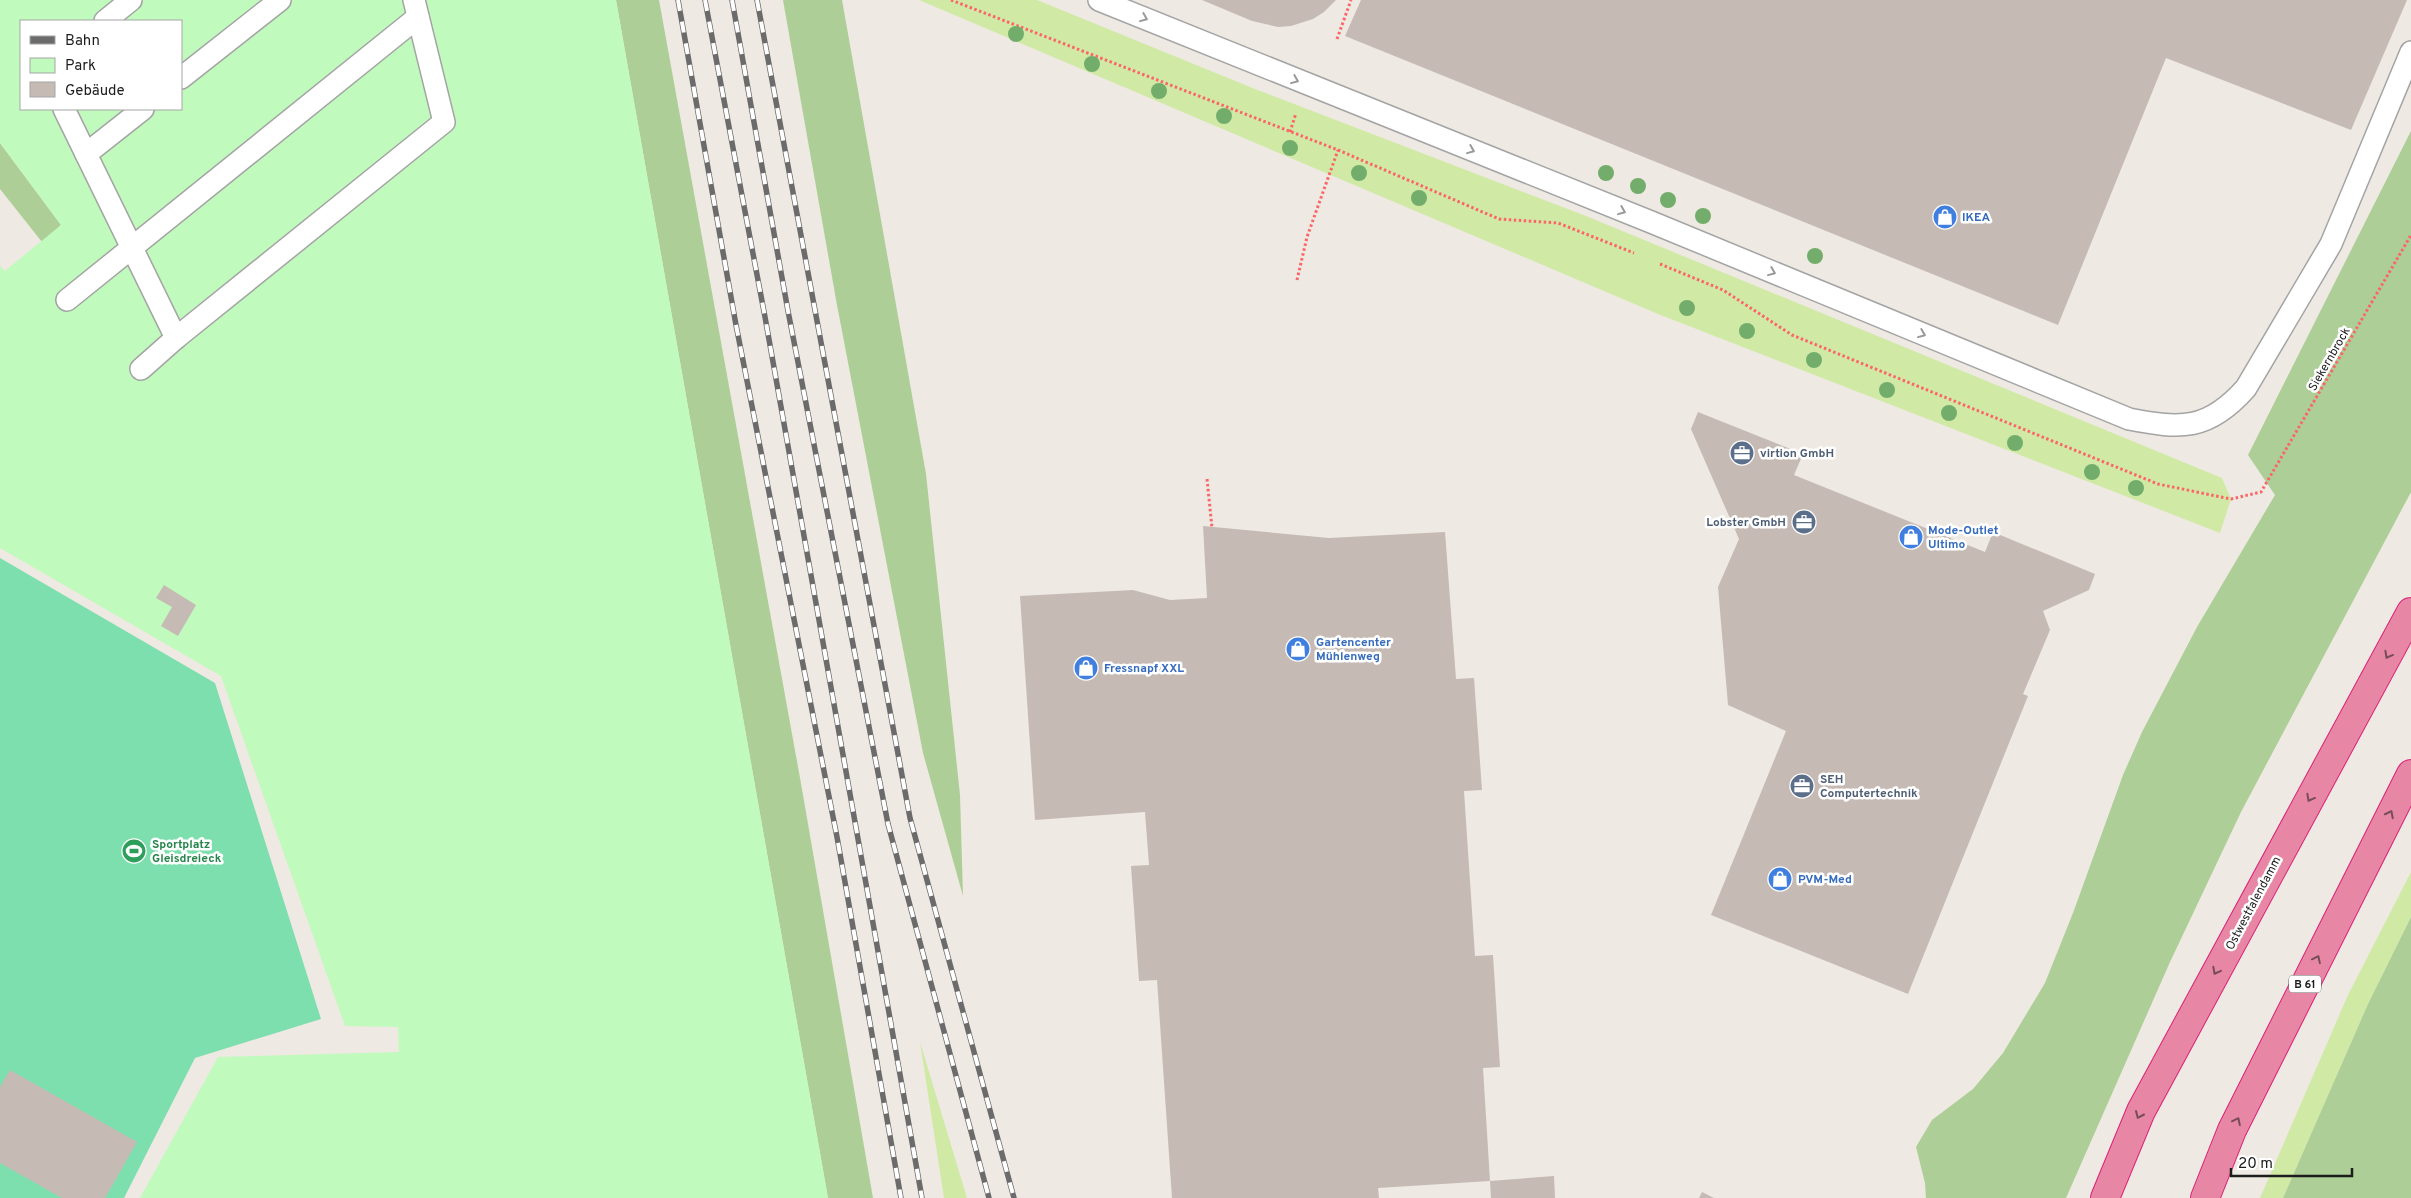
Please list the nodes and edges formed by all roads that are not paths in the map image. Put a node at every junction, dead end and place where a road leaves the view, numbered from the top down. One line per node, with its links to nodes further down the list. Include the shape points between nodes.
1 (131, 0): 5 (lane)
2 (280, 0): 7 (lane)
3 (1099, 0): 6 (lane, one-way to 6, via 2129,419 2158,424 2188,425 2210,418 2230,406 2246,388 2331,244)
4 (416, 8): 11 (lane); 13 (lane, via 444,122)
5 (106, 20)
6 (2411, 52)
7 (182, 77)
8 (64, 110): 10 (lane)
9 (142, 110): 10 (lane)
10 (86, 154): 11 (lane)
11 (132, 248): 12 (lane); 13 (lane)
12 (67, 300)
13 (176, 338): 14 (lane)
14 (141, 369)
15 (2411, 612): 17 (highway, Ostwestfalendamm, one-way to 17, via 2141,1111)
16 (2411, 774): 18 (highway, B 61, one-way to 16, via 2232,1130)
17 (2105, 1198)
18 (2205, 1198)

